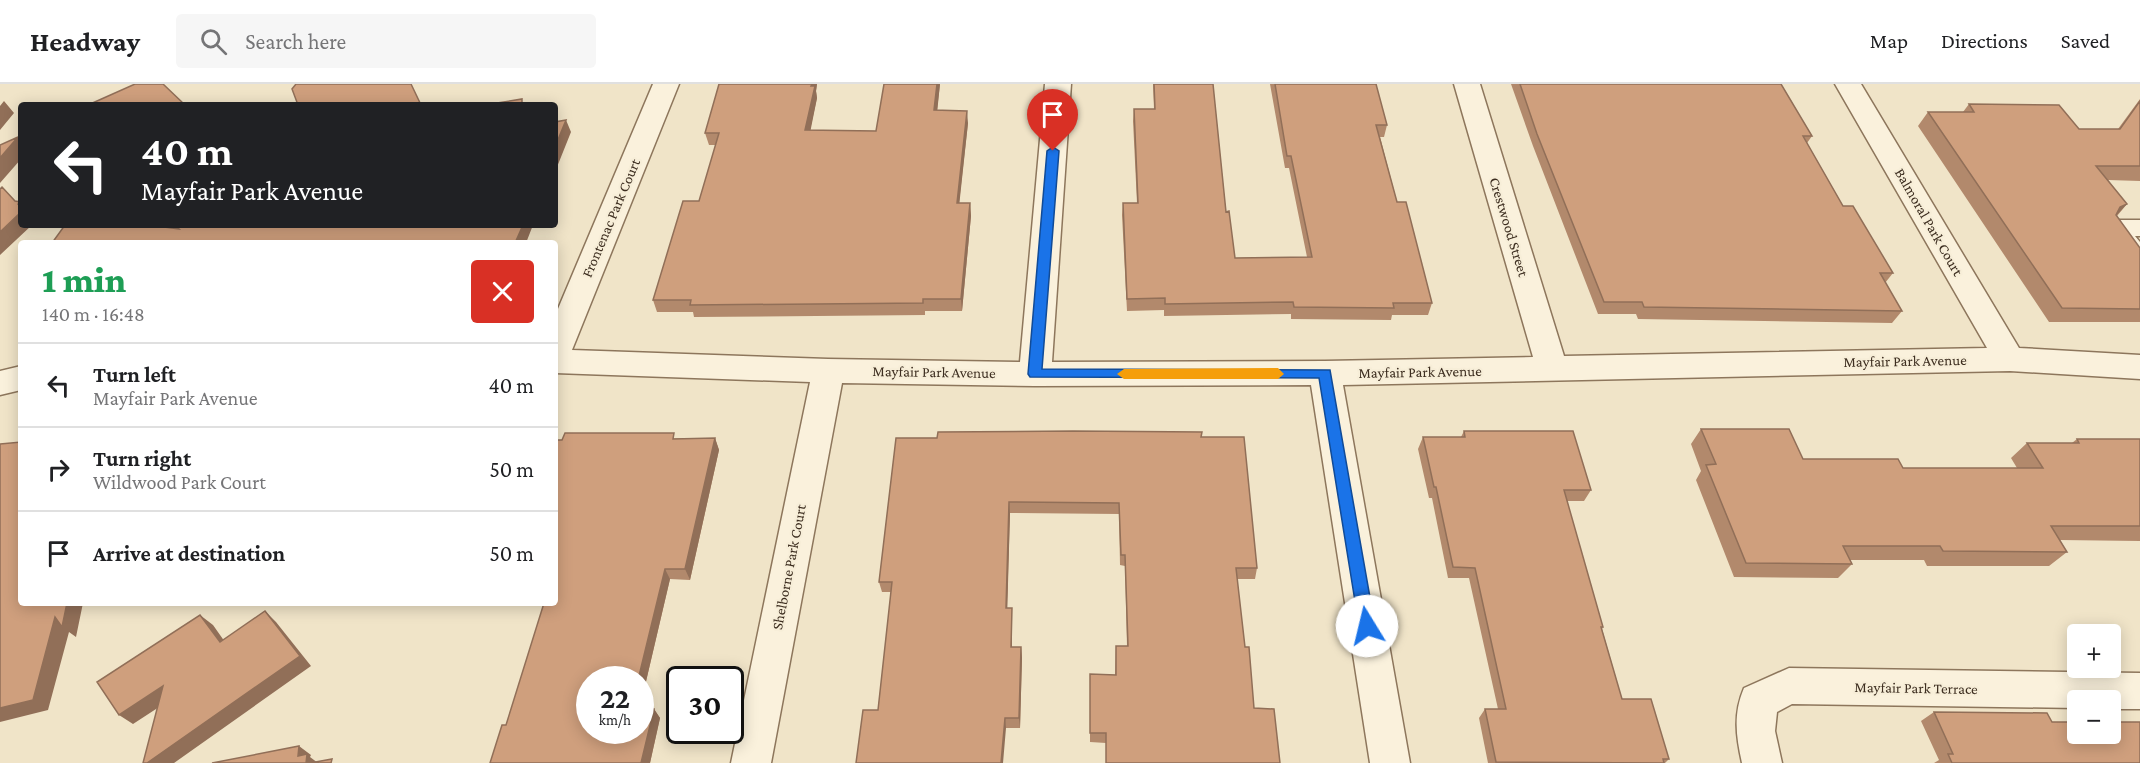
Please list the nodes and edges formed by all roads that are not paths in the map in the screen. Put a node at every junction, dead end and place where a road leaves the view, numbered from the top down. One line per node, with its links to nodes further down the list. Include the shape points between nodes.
1 (666, 84): 7 (street, Frontenac Park Court)
2 (1058, 84): 14 (street)
3 (1467, 84): 11 (street, Crestwood Street)
4 (1848, 84): 8 (street, Balmoral Park Court)
5 (2140, 228): 6 (lane, via 2117,228)
6 (2140, 260)
7 (558, 346)
8 (2010, 359): 10 (street, Mayfair Park Avenue); 11 (street, Mayfair Park Avenue)
9 (558, 361): 12 (street, Mayfair Park Avenue)
10 (2140, 367)
11 (1552, 369): 13 (street, Mayfair Park Avenue)
12 (828, 371): 14 (street, Mayfair Park Avenue); 18 (street, Shelborne Park Court)
13 (1325, 373): 14 (street, Mayfair Park Avenue); 19 (street)
14 (1035, 374)
15 (18, 379): 16 (street)
16 (0, 383)
17 (2140, 691): 20 (street, Mayfair Park Terrace, via 1789,686 1758,701 1755,731)
18 (751, 763)
19 (1390, 763)
20 (1762, 763)

